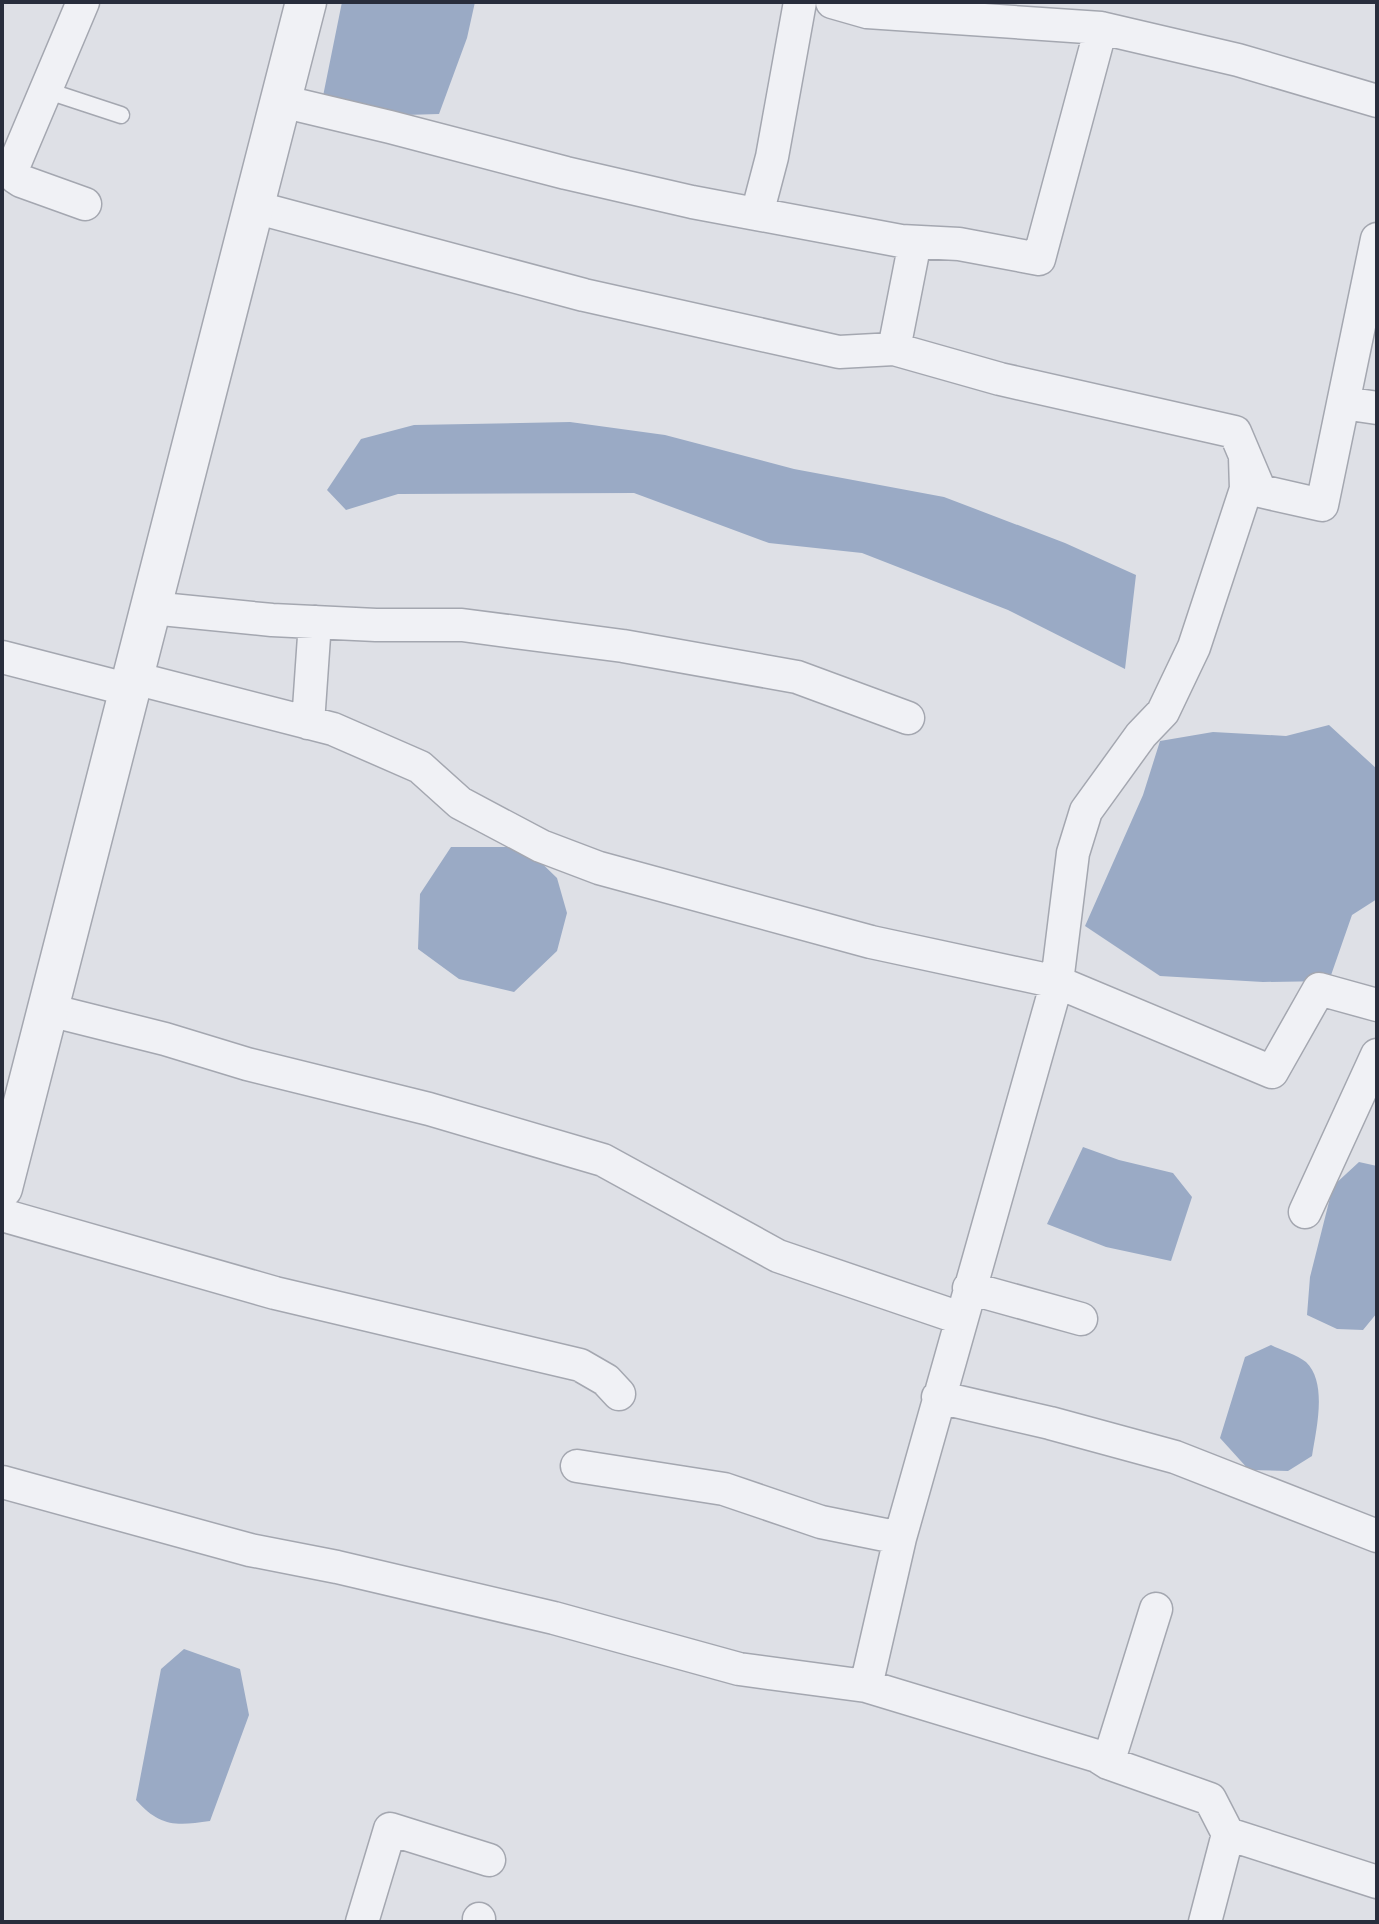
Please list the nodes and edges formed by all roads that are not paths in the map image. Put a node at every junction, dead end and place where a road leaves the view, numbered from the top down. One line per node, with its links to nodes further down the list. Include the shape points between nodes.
1 (83, 2): 6 (street)
2 (306, 2): 7 (street)
3 (800, 2): 12 (street)
4 (832, 2): 5 (street, via 867,12)
5 (1101, 28): 8 (street, via 1238,60); 14 (street, via 1039,259)
6 (45, 90): 9 (lane); 10 (street, via 12,170 21,181)
7 (281, 101): 11 (street); 12 (street, via 566,173)
8 (1377, 101)
9 (121, 115)
10 (85, 204)
11 (254, 207): 15 (street, via 584,295 839,352); 19 (street)
12 (757, 214): 14 (street)
13 (1377, 239): 16 (street)
14 (915, 242): 15 (street)
15 (894, 349): 18 (street, via 1000,379 1235,432)
16 (1343, 403): 17 (street); 18 (street, via 1322,505 1260,491)
17 (1377, 408)
18 (1245, 457): 25 (street, via 1246,489 1194,647 1163,712 1086,811 1073,853)
19 (151, 608): 20 (street); 22 (street)
20 (315, 622): 23 (street, via 462,625 623,646 797,677); 24 (street)
21 (2, 657): 22 (street)
22 (132, 684): 24 (street); 27 (street)
23 (908, 718)
24 (308, 723): 25 (street, via 420,767 460,803 541,846 599,868 871,942)
25 (1057, 982): 26 (street, via 1272,1072 1319,989); 32 (street)
26 (1377, 1005)
27 (49, 1010): 29 (street); 32 (street, via 603,1160 778,1256)
28 (1377, 1055): 30 (street)
29 (2, 1188)
30 (1305, 1212)
31 (2, 1215): 34 (street, via 275,1293 580,1365)
32 (965, 1303): 33 (street); 35 (street)
33 (1081, 1319)
34 (619, 1394)
35 (938, 1397): 38 (street, via 1175,1457); 39 (street)
36 (577, 1466): 39 (street, via 724,1489 821,1522)
37 (2, 1482): 41 (street, via 250,1550 554,1618 739,1669)
38 (1377, 1536)
39 (900, 1538): 41 (street)
40 (1156, 1609): 42 (street)
41 (866, 1686): 42 (street)
42 (1108, 1763): 43 (street, via 1210,1799)
43 (1228, 1834): 45 (street); 47 (street)
44 (489, 1860): 46 (street, via 390,1829)
45 (1377, 1882)
46 (362, 1922)
47 (1205, 1922)

